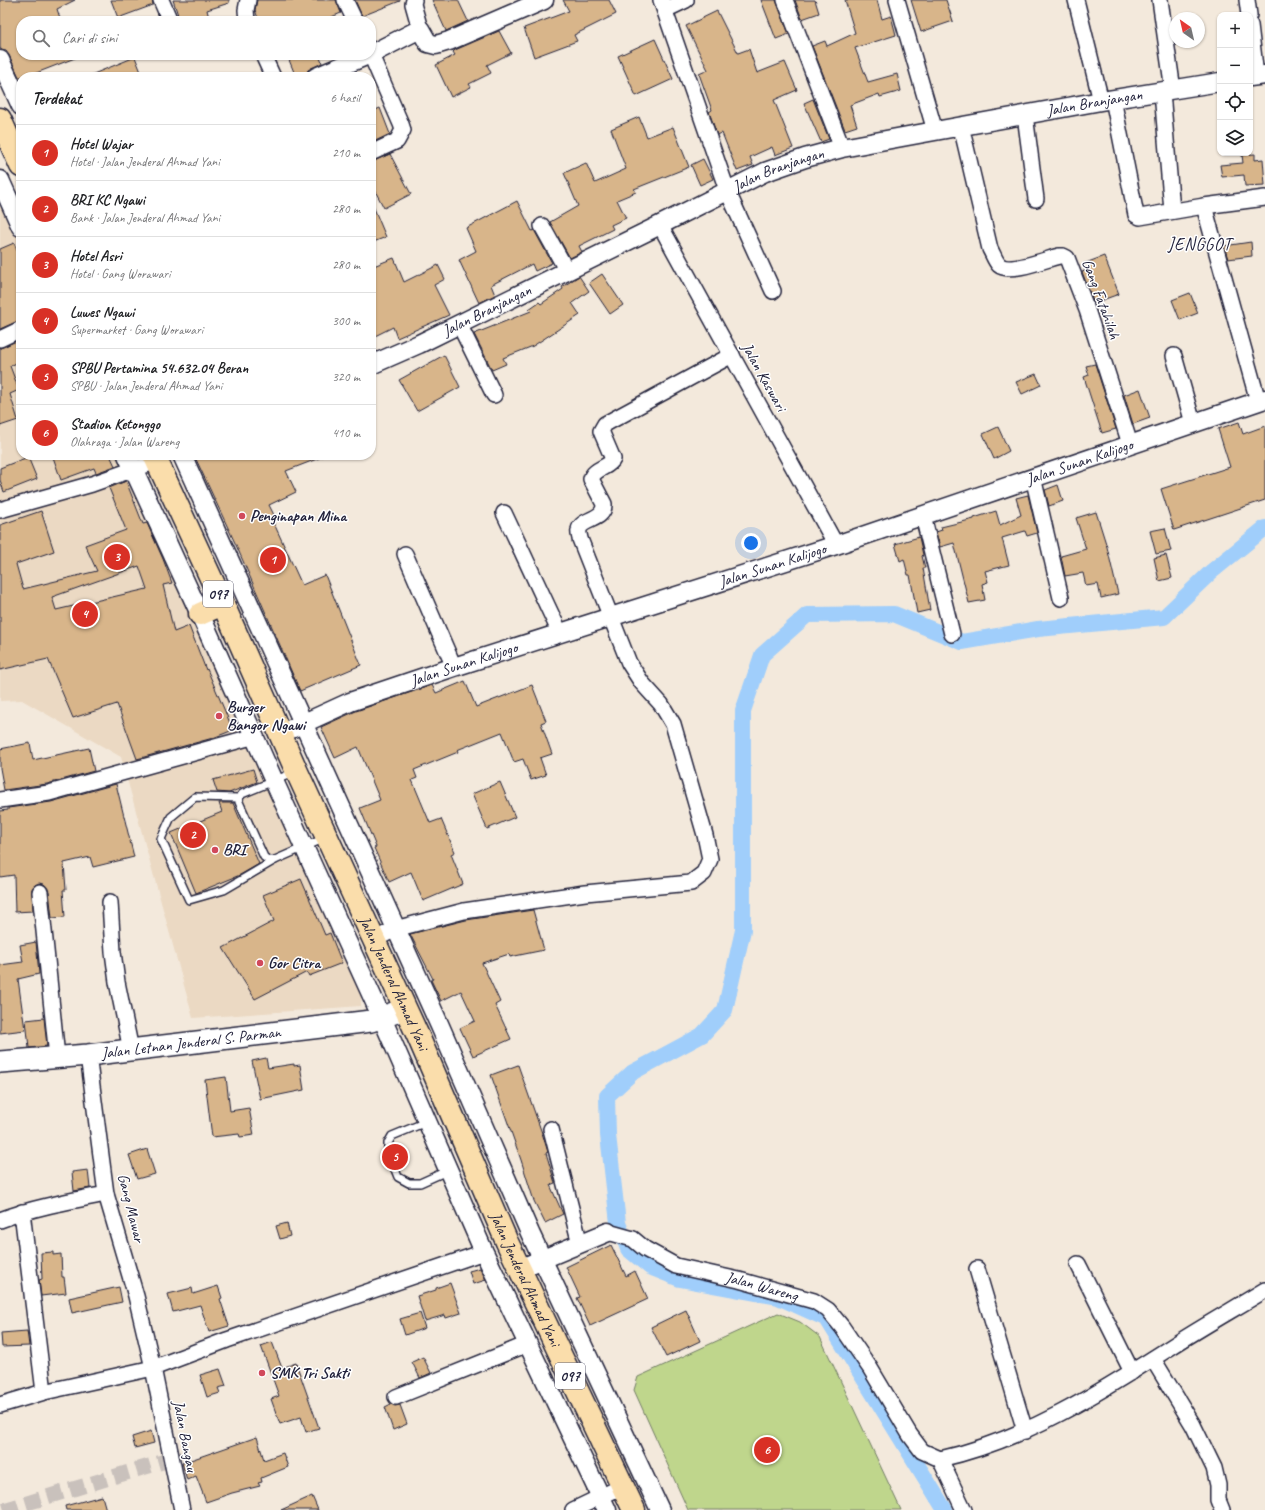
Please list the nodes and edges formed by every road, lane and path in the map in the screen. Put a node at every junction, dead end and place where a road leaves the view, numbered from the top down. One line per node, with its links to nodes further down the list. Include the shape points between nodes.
1 (161, 0): 14 (street)
2 (248, 0): 15 (street)
3 (344, 0): 16 (street)
4 (414, 0): 17 (street, via 412,4)
5 (544, 0): 17 (street, via 436,45 428,43)
6 (686, 0): 12 (street)
7 (785, 0): 35 (street)
8 (897, 0): 34 (street)
9 (1076, 0): 30 (street)
10 (1160, 0): 28 (street)
11 (1247, 0): 13 (street)
12 (663, 5): 39 (street)
13 (1249, 12)
14 (168, 16)
15 (247, 16)
16 (352, 16)
17 (420, 29): 19 (street)
18 (1253, 47): 26 (street)
19 (376, 52)
20 (0, 60): 29 (street)
21 (265, 60): 24 (street)
22 (358, 60): 25 (street)
23 (372, 60): 36 (street, via 403,130 397,141)
24 (271, 72)
25 (328, 72)
26 (1257, 76)
27 (1217, 83): 28 (street, Jalan Branjangan)
28 (1168, 91): 30 (street, Jalan Branjangan); 43 (street)
29 (16, 95)
30 (1107, 100): 31 (street, Jalan Branjangan); 43 (street, via 1136,215 1140,217)
31 (1025, 115): 33 (street, Jalan Branjangan); 41 (street)
32 (0, 119): 37 (main road)
33 (961, 126): 34 (street, Jalan Branjangan); 58 (street, Gang Fatahilah, via 990,249 1000,265 1006,268 1059,256 1067,258 1088,310)
34 (935, 131): 35 (street, Jalan Branjangan)
35 (842, 148): 39 (street, Jalan Branjangan, via 765,172)
36 (376, 151)
37 (16, 155)
38 (0, 180): 44 (street)
39 (727, 190): 45 (street, Jalan Branjangan); 48 (street)
40 (1265, 198): 42 (street)
41 (1036, 199)
42 (1204, 206): 43 (street); 56 (street)
43 (1172, 211)
44 (16, 216)
45 (660, 225): 47 (street, Jalan Branjangan); 52 (street, Jalan Kaswari)
46 (542, 226): 47 (street)
47 (567, 271): 49 (street, Jalan Branjangan)
48 (773, 291)
49 (459, 324): 54 (street, Jalan Branjangan); 55 (street)
50 (16, 331): 51 (street)
51 (0, 339)
52 (732, 355): 67 (street, Jalan Kaswari); 72 (street, via 612,420 602,428 601,432 613,459 591,479 604,508 601,514 578,530)
53 (1174, 356): 57 (street)
54 (376, 363)
55 (494, 395)
56 (1261, 400): 57 (street, Jalan Sunan Kalijogo)
57 (1192, 423): 58 (street, Jalan Sunan Kalijogo)
58 (1130, 444): 63 (street, Jalan Sunan Kalijogo)
59 (146, 460): 62 (street)
60 (162, 460): 70 (main road, Jalan Jenderal Ahmad Yani / 097)
61 (184, 460): 76 (street)
62 (130, 463): 64 (street, via 92,484); 71 (street)
63 (1033, 477): 66 (street, Jalan Sunan Kalijogo); 69 (street)
64 (0, 510)
65 (504, 513): 73 (street)
66 (923, 516): 67 (street, Jalan Sunan Kalijogo); 74 (street)
67 (836, 545): 72 (street, Jalan Sunan Kalijogo)
68 (405, 554): 75 (street)
69 (1061, 598)
70 (223, 604): 71 (main road); 77 (main road, Jalan Jenderal Ahmad Yani / 097)
71 (200, 614): 78 (street)
72 (611, 618): 73 (street, Jalan Sunan Kalijogo); 88 (street, via 629,663 673,724 705,834 710,859 704,874 691,883 585,893 471,910)
73 (560, 633): 75 (street, Jalan Sunan Kalijogo)
74 (952, 634)
75 (454, 667): 76 (street, Jalan Sunan Kalijogo, via 350,702)
76 (303, 723): 77 (street, Jalan Sunan Kalijogo); 88 (street)
77 (280, 734): 79 (main road, Jalan Jenderal Ahmad Yani / 097)
78 (255, 736): 80 (street); 82 (street, via 49,793)
79 (297, 772): 80 (lane); 83 (main road, Jalan Jenderal Ahmad Yani / 097)
80 (274, 781): 81 (lane, via 242,794); 84 (street)
81 (239, 798): 85 (lane, via 264,857); 85 (lane, via 195,797 171,817 161,839 189,900 224,890)
82 (0, 800)
83 (327, 837): 84 (lane); 89 (main road, Jalan Jenderal Ahmad Yani / 097)
84 (305, 848): 85 (lane); 91 (street)
85 (275, 860)
86 (40, 892): 94 (street)
87 (110, 902): 92 (street, via 117,982)
88 (396, 929): 89 (street); 106 (street)
89 (374, 940): 90 (main road, Jalan Jenderal Ahmad Yani / 097)
90 (405, 1009): 91 (main road, Jalan Letnan Jenderal S. Parman); 103 (main road, Jalan Jenderal Ahmad Yani / 097)
91 (382, 1018): 92 (main road, Jalan Letnan Jenderal S. Parman); 96 (street)
92 (131, 1050): 93 (main road, Jalan Letnan Jenderal S. Parman)
93 (88, 1055): 94 (main road, Jalan Letnan Jenderal S. Parman); 99 (street, Gang Mawar)
94 (57, 1057): 95 (main road, Jalan Letnan Jenderal S. Parman)
95 (0, 1062)
96 (427, 1121): 98 (street); 98 (lane, via 392,1136 388,1143 388,1152 398,1177 409,1183 420,1183)
97 (551, 1129): 104 (street)
98 (449, 1170): 105 (street)
99 (106, 1194): 100 (street); 113 (street, Gang Mawar, via 136,1296)
100 (22, 1212): 101 (street); 115 (street)
101 (0, 1220)
102 (608, 1232): 104 (street, Jalan Wareng); 119 (street, Jalan Wareng, via 633,1239 645,1249 676,1266 814,1301 828,1310 870,1368 922,1451)
103 (507, 1242): 105 (street); 108 (main road, Jalan Jenderal Ahmad Yani / 097)
104 (580, 1244): 106 (street, Jalan Wareng)
105 (484, 1252): 111 (street); 113 (street)
106 (542, 1259): 108 (street, Jalan Wareng); 125 (street)
107 (1078, 1264): 114 (street)
108 (519, 1269): 120 (main road, Jalan Jenderal Ahmad Yani / 097)
109 (977, 1269): 118 (street)
110 (1265, 1290): 112 (street)
111 (528, 1344): 116 (street); 121 (street)
112 (1153, 1359): 114 (street); 127 (street, via 1193,1426 1214,1468 1218,1500)
113 (153, 1368): 115 (street); 122 (street, Jalan Bangau)
114 (1132, 1372): 118 (street)
115 (44, 1392): 117 (street)
116 (396, 1397)
117 (0, 1405)
118 (1026, 1431): 119 (street, via 959,1455)
119 (940, 1459): 126 (street)
120 (623, 1486): 121 (street); 124 (main road, Jalan Jenderal Ahmad Yani / 097)
121 (604, 1503): 123 (street)
122 (182, 1510)
123 (573, 1510)
124 (634, 1510)
125 (660, 1510)
126 (964, 1510)
127 (1222, 1510)

